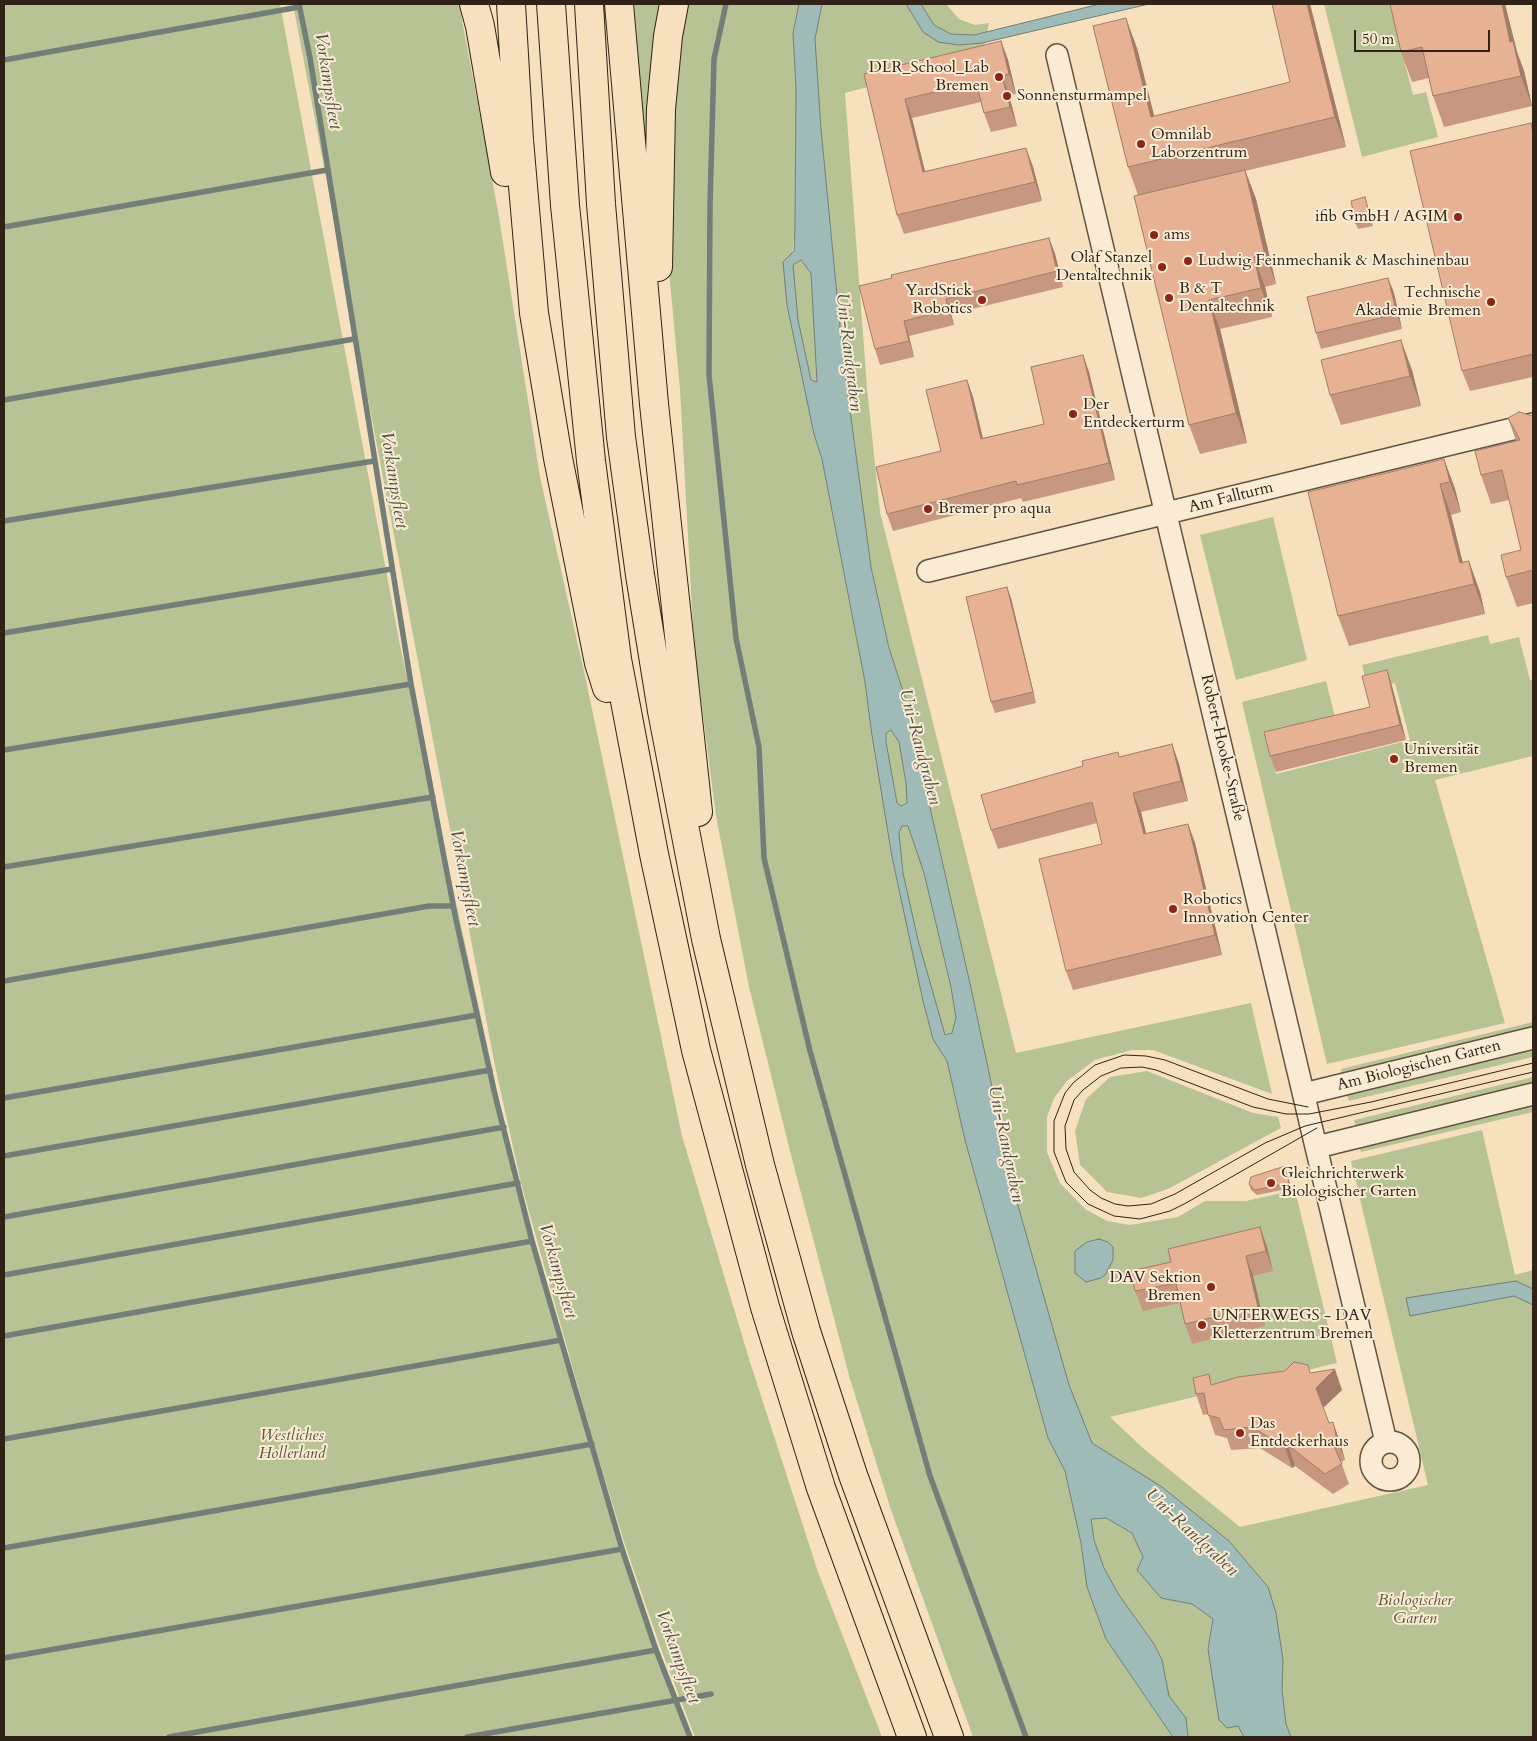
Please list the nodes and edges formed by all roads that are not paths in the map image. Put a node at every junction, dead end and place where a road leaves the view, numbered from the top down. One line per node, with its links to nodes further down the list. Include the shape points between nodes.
1 (474, 4): 8 (highway, via 494,100 516,249)
2 (511, 4): 8 (highway)
3 (551, 4): 13 (highway, via 565,205 591,461 617,659)
4 (589, 4): 14 (highway, via 601,204 621,438 662,711)
5 (619, 4): 9 (highway)
6 (674, 4): 9 (highway, via 661,109 658,242 662,384)
7 (1057, 55): 11 (street, Robert-Hooke-Straße)
8 (534, 313): 13 (highway, via 558,458 599,663)
9 (654, 404): 14 (highway, via 699,819 713,895)
10 (1533, 424): 11 (street, Am Fallturm)
11 (1167, 514): 12 (street, Am Fallturm); 16 (street, Robert-Hooke-Straße)
12 (928, 571)
13 (645, 804): 20 (highway, via 696,1050 765,1307 821,1488)
14 (706, 939): 21 (highway, via 760,1165 806,1331 853,1475)
15 (1533, 1038): 16 (street, Am Biologischen Garten)
16 (1304, 1094): 18 (street, Robert-Hooke-Straße)
17 (1533, 1094): 18 (street)
18 (1317, 1147): 19 (street, Robert-Hooke-Straße)
19 (1386, 1442)
20 (912, 1737)
21 (949, 1737)

